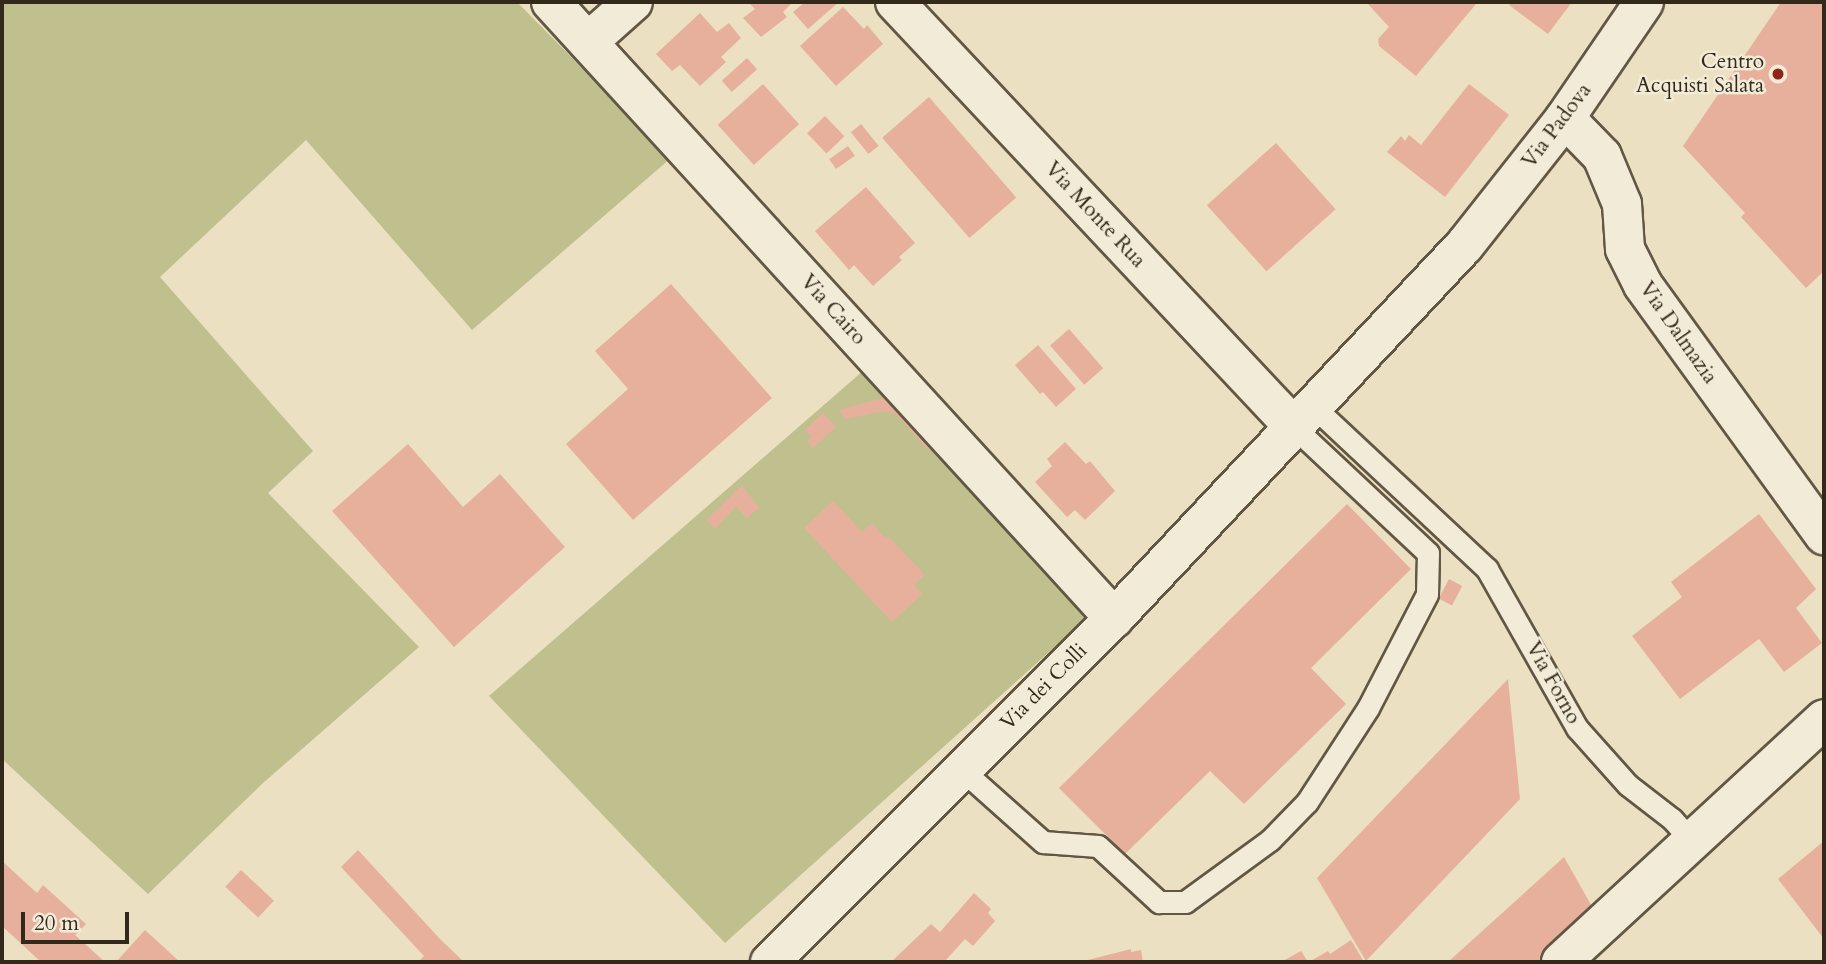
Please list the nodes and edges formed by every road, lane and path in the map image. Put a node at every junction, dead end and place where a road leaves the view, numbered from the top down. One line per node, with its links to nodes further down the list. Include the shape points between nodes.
1 (551, 2): 5 (street, Via Cairo)
2 (633, 2): 5 (street)
3 (895, 2): 8 (street, Via Monte Rua)
4 (1644, 2): 6 (street, Via Padova)
5 (588, 42): 10 (street, Via Cairo)
6 (1565, 118): 7 (street, Via Padova); 9 (street, Via Dalmazia, via 1602,156 1622,204 1625,249 1643,285)
7 (1464, 246): 8 (street, Via dei Colli)
8 (1304, 417): 10 (street, Via dei Colli); 12 (lane, via 1428,553 1427,594 1368,708 1307,802 1279,831 1185,902 1159,902 1098,846 1043,842); 13 (lane, Via Forno, via 1460,542 1487,569 1577,728 1628,785)
9 (1824, 535)
10 (1114, 618): 12 (street, Via dei Colli)
11 (1824, 719): 13 (street)
12 (961, 769): 14 (street, Via dei Colli)
13 (1692, 841): 15 (street)
14 (770, 962)
15 (1561, 962)

